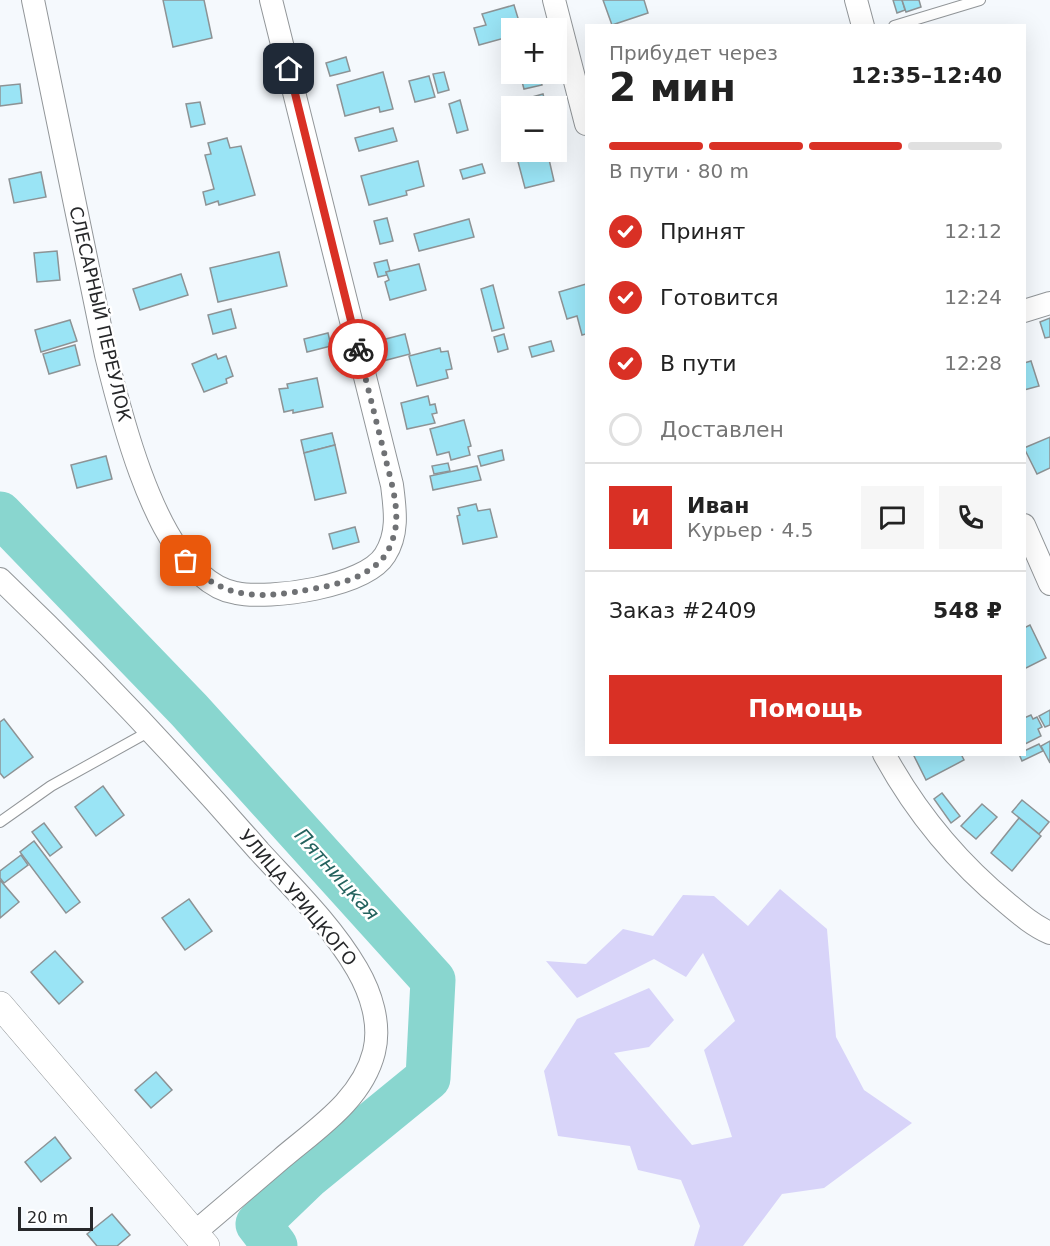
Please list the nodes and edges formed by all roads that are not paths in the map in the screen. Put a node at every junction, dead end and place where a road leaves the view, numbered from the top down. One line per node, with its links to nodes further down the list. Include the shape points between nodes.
1 (33, 0): 2 (street, СЛЕСАРНЫЙ ПЕРЕУЛОК, via 106,355 135,455 160,519 186,561 210,582 233,593 251,595 329,585 369,570 384,557 396,525 392,484)
2 (271, 0)
3 (554, 0): 8 (street)
4 (856, 0): 6 (street)
5 (980, 0): 7 (lane)
6 (862, 24)
7 (901, 24)
8 (585, 120)
9 (1050, 303): 10 (street)
10 (1026, 310)
11 (1026, 530): 13 (street)
12 (0, 579): 14 (street, УЛИЦА УРИЦКОГО)
13 (1050, 584)
14 (150, 731): 16 (lane, via 51,786); 19 (street, УЛИЦА УРИЦКОГО, via 337,941 368,988 376,1024 374,1052 352,1095)
15 (886, 756): 17 (street, via 934,828 977,876 1028,920)
16 (0, 822)
17 (1050, 933)
18 (0, 1005): 19 (street)
19 (200, 1239)

